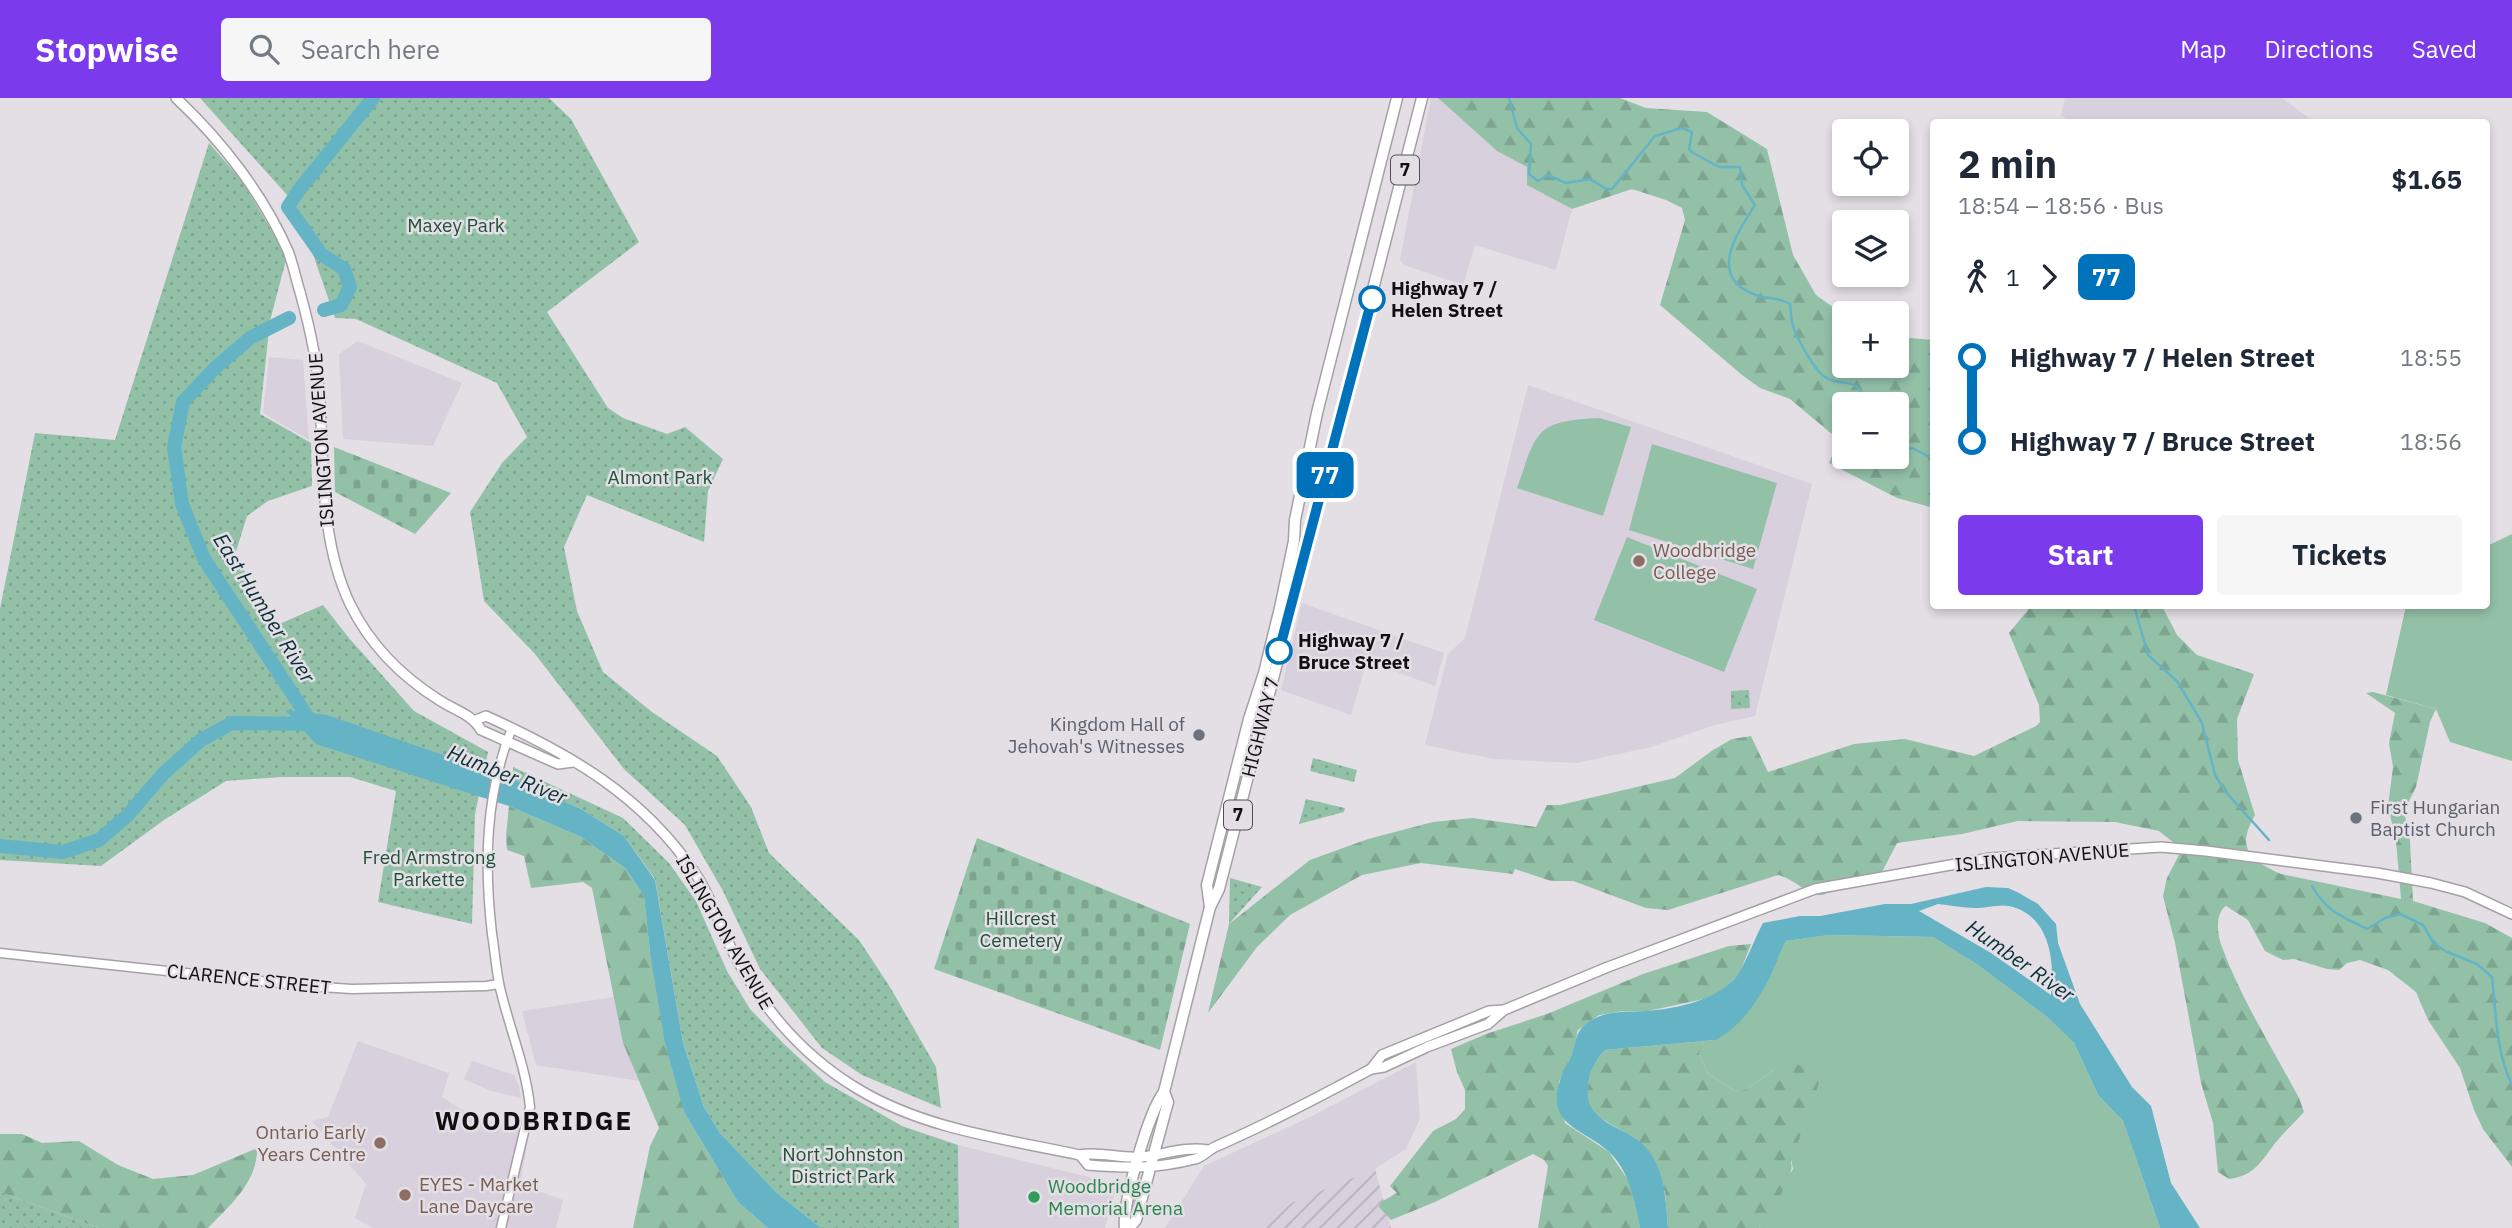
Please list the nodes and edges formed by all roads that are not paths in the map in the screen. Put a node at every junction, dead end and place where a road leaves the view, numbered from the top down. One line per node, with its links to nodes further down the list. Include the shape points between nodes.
1 (176, 98): 4 (main road, ISLINGTON AVENUE, via 233,161 289,253 314,343 328,533 335,567 350,603 372,640 398,669 441,702)
2 (1397, 98): 8 (main road, HIGHWAY 7 / 7, via 1317,413 1274,634 1207,885)
3 (1422, 98): 8 (main road, HIGHWAY 7 / 7, via 1219,889)
4 (476, 720): 5 (main road, ISLINGTON AVENUE, via 486,716); 6 (main road, ISLINGTON AVENUE, via 481,730)
5 (512, 728): 6 (street); 7 (main road, ISLINGTON AVENUE)
6 (507, 741): 7 (main road, ISLINGTON AVENUE, via 558,764); 11 (street, via 489,816 486,864)
7 (573, 762): 14 (main road, ISLINGTON AVENUE, via 616,789 672,842 707,893 730,946 782,1028 828,1069 897,1110)
8 (1210, 907): 12 (main road, HIGHWAY 7 / 7)
9 (2512, 914): 13 (main road, ISLINGTON AVENUE, via 2465,892 2395,876 2161,847 1990,858 1815,889 1382,1055 1371,1069)
10 (0, 953): 11 (street, CLARENCE STREET, via 329,988)
11 (499, 984): 19 (street, via 530,1107)
12 (1164, 1092): 15 (main road, HIGHWAY 7 / 7, via 1168,1102); 16 (main road, HIGHWAY 7 / 7)
13 (1208, 1150): 15 (main road, ISLINGTON AVENUE, via 1194,1147); 17 (main road, ISLINGTON AVENUE, via 1199,1158)
14 (1080, 1156): 16 (main road, ISLINGTON AVENUE); 18 (main road, ISLINGTON AVENUE, via 1088,1165)
15 (1154, 1156): 16 (main road, ISLINGTON AVENUE); 17 (main road, HIGHWAY 7 / 7)
16 (1138, 1158): 18 (main road, HIGHWAY 7 / 7)
17 (1151, 1168): 18 (main road, ISLINGTON AVENUE); 20 (main road, HIGHWAY 7 / 7, via 1136,1220)
18 (1135, 1169): 20 (main road, HIGHWAY 7 / 7, via 1124,1214)
19 (501, 1228)
20 (1127, 1228)

